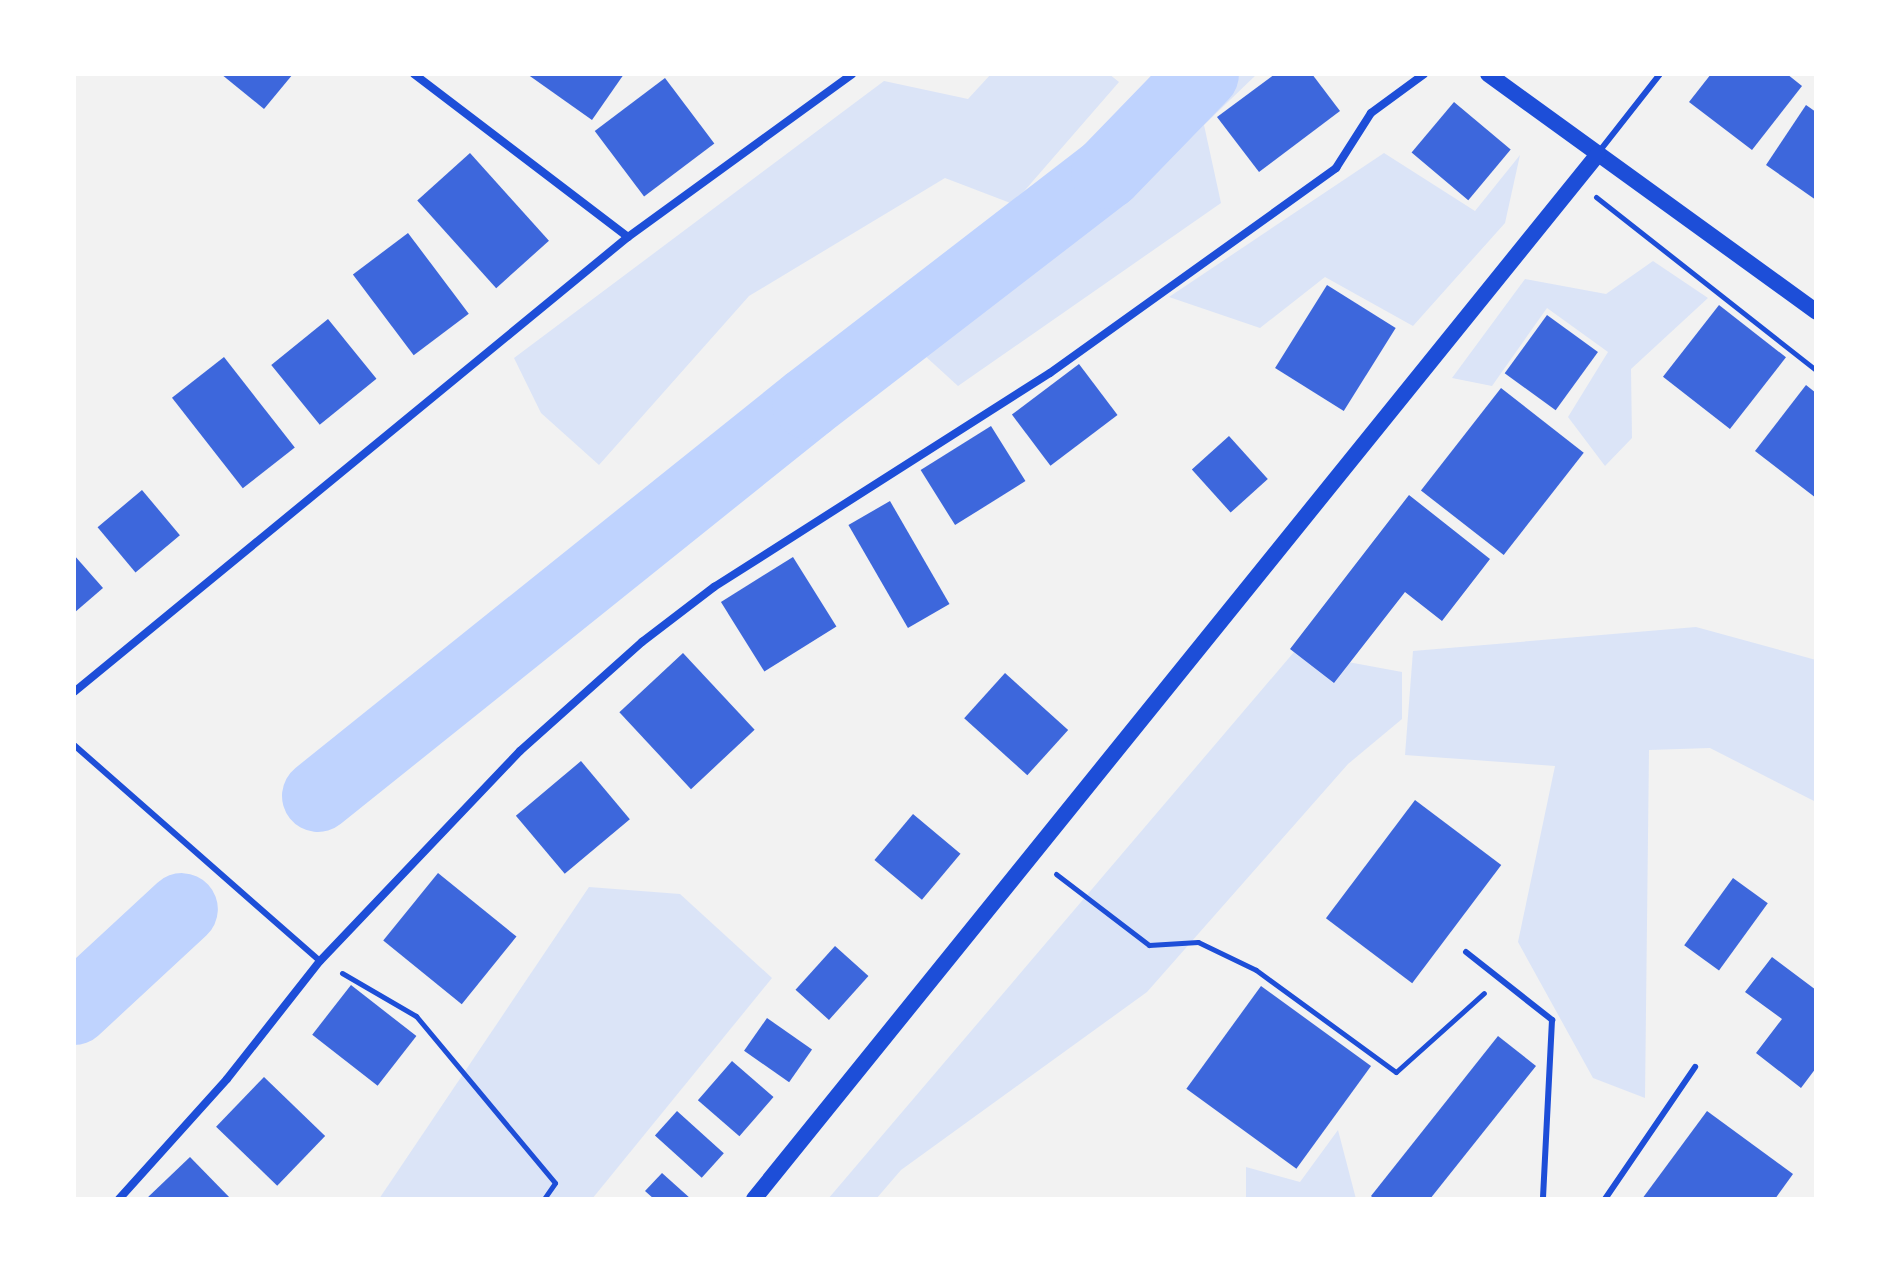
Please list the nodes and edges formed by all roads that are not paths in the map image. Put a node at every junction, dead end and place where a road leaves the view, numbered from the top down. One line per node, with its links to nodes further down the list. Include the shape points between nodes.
1 (414, 74): 7 (street)
2 (852, 74): 7 (street)
3 (1424, 74): 12 (street, via 1371,113 1336,168 1050,373 714,587 642,642 520,751)
4 (1488, 74): 6 (main road)
5 (1660, 74): 6 (lane)
6 (1598, 154): 8 (main road); 15 (main road)
7 (628, 237): 9 (street)
8 (1816, 311)
9 (74, 692)
10 (74, 745): 12 (lane)
11 (1466, 952): 16 (lane, via 1552,1020)
12 (320, 961): 14 (street, via 227,1079)
13 (1695, 1067): 17 (lane)
14 (119, 1199)
15 (754, 1199)
16 (1543, 1199)
17 (1605, 1199)

